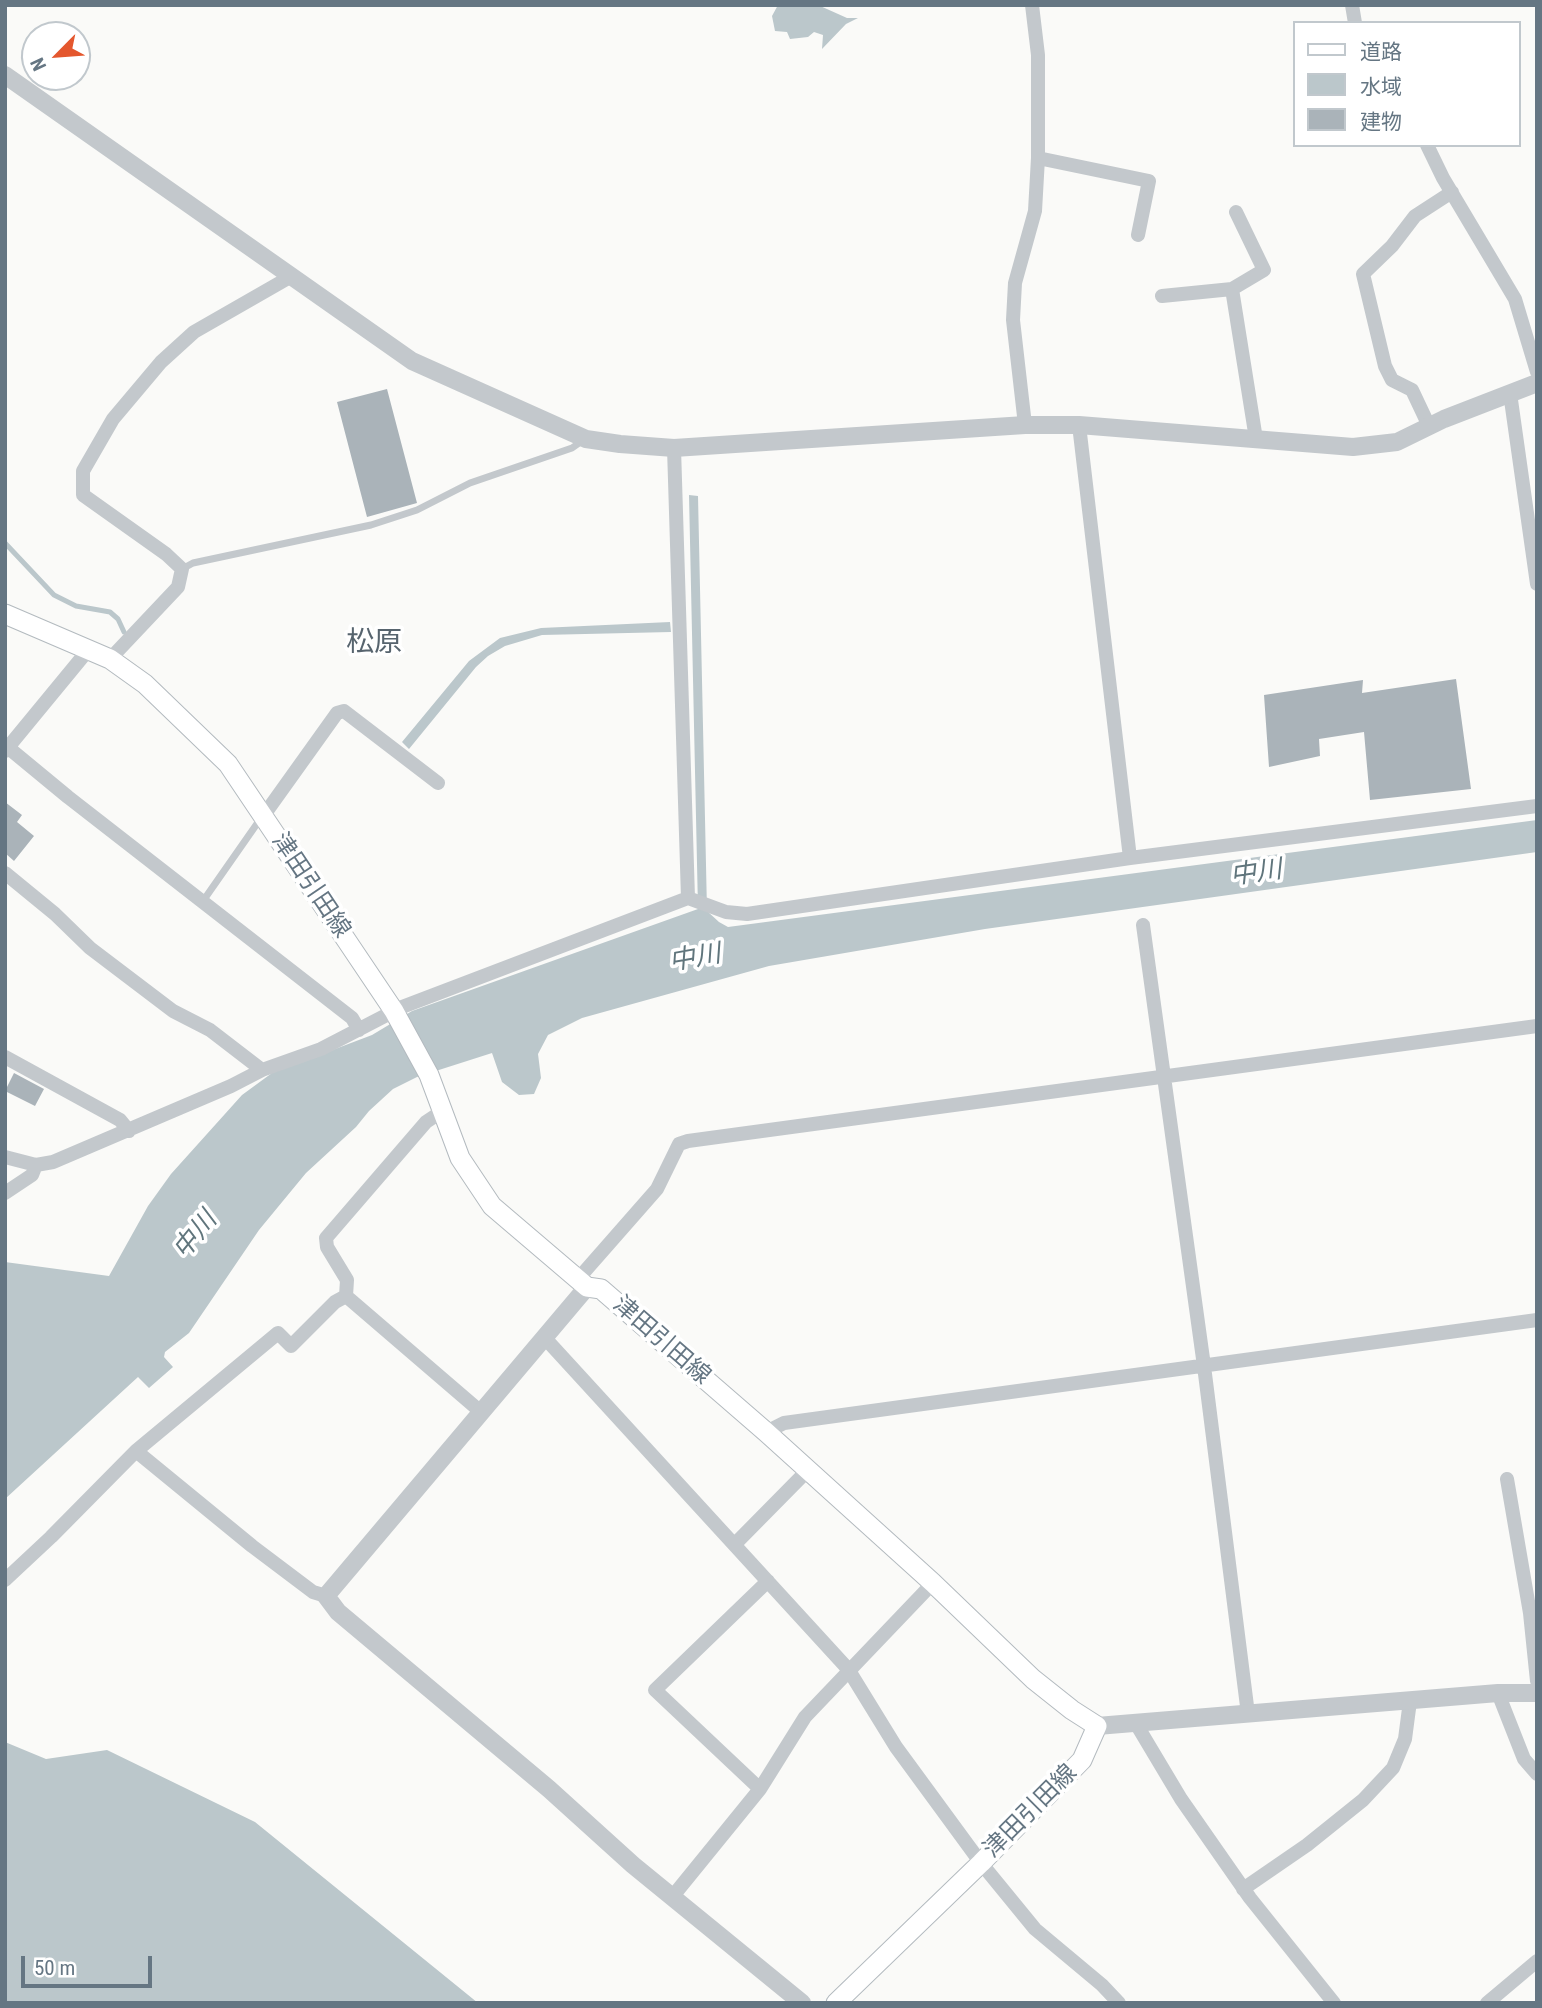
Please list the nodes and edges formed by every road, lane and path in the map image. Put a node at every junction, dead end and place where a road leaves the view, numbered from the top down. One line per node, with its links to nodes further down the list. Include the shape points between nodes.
1 (1032, 5): 4 (street, via 1038,55)
2 (5, 75): 8 (street)
3 (1428, 147): 5 (street)
4 (1038, 158): 7 (street, via 1149,181); 14 (street, via 1035,211 1014,296)
5 (1452, 192): 11 (street, via 1515,299); 16 (street, via 1415,216 1363,274 1384,366 1392,380 1412,390)
6 (1236, 212): 9 (street, via 1264,270)
7 (1138, 235)
8 (290, 277): 17 (street, via 412,361); 20 (street, via 194,332 161,362 113,419 83,471 83,495)
9 (1232, 289): 10 (street); 18 (street)
10 (1163, 296)
11 (1537, 372)
12 (1537, 383): 13 (street)
13 (1510, 393): 16 (street); 21 (street)
14 (1025, 425): 15 (street); 19 (street)
15 (1079, 425): 18 (street); 29 (street)
16 (1429, 426): 18 (street, via 1397,442 1353,447)
17 (586, 439): 19 (street); 20 (lane, via 371,525)
18 (1256, 439)
19 (674, 448): 31 (street)
20 (182, 569): 24 (street, via 178,587)
21 (1537, 584)
22 (5, 614): 23 (main road, 津田引田線)
23 (89, 649): 24 (main road, 津田引田線); 25 (street)
24 (110, 659): 28 (main road, 津田引田線, via 145,684 220,755)
25 (6, 748): 32 (street)
26 (438, 783): 28 (street, via 344,711 337,713)
27 (1537, 806): 29 (street)
28 (264, 815): 32 (lane); 34 (main road, 津田引田線)
29 (1130, 858): 31 (street, via 747,915)
30 (5, 873): 38 (street, via 90,948 173,1012 210,1030)
31 (688, 898): 34 (street)
32 (203, 901): 36 (street, via 352,1018)
33 (1143, 925): 39 (street)
34 (395, 1014): 36 (street); 40 (main road, 津田引田線)
35 (1537, 1026): 39 (street)
36 (359, 1030): 38 (street)
37 (5, 1057): 41 (street, via 120,1120)
38 (262, 1070): 41 (street)
39 (1164, 1077): 45 (street, via 679,1144 657,1189); 49 (street)
40 (444, 1110): 45 (main road, 津田引田線, via 460,1158 492,1206); 46 (street, via 426,1122 326,1238 347,1280)
41 (129, 1130): 43 (street, via 53,1163)
42 (5, 1157): 43 (street)
43 (36, 1165): 44 (street, via 32,1175)
44 (5, 1193)
45 (583, 1283): 48 (street); 51 (main road, 津田引田線, via 601,1289)
46 (346, 1296): 50 (street); 52 (street, via 291,1346 278,1333)
47 (1537, 1320): 49 (street)
48 (544, 1337): 50 (street); 55 (street)
49 (1204, 1366): 51 (street, via 784,1423); 66 (street)
50 (481, 1412): 59 (street)
51 (766, 1432): 53 (main road, 津田引田線)
52 (136, 1451): 56 (street); 59 (street, via 252,1546 313,1592)
53 (807, 1471): 55 (street); 58 (main road, 津田引田線)
54 (1507, 1479): 60 (street)
55 (735, 1544): 57 (street)
56 (5, 1580)
57 (768, 1581): 61 (street); 70 (street, via 655,1690)
58 (933, 1583): 61 (street); 68 (main road, 津田引田線, via 1033,1679)
59 (326, 1596): 73 (street, via 338,1612)
60 (1533, 1612): 62 (street)
61 (848, 1669): 70 (street, via 805,1717); 71 (street, via 896,1747)
62 (1537, 1681)
63 (1498, 1693): 64 (street); 65 (street); 69 (street, via 1524,1759)
64 (1537, 1693)
65 (1410, 1701): 66 (street); 72 (street, via 1405,1739 1393,1768 1363,1800)
66 (1248, 1714): 67 (street)
67 (1135, 1722): 68 (street); 72 (street)
68 (1097, 1726): 71 (main road, 津田引田線, via 1082,1760)
69 (1537, 1774)
70 (760, 1788): 73 (street)
71 (981, 1863): 76 (main road, 津田引田線); 77 (street, via 1035,1929)
72 (1243, 1889): 78 (street)
73 (673, 1896): 75 (street)
74 (1537, 1961): 79 (street)
75 (795, 2001)
76 (836, 2003)
77 (1119, 2003)
78 (1334, 2003)
79 (1487, 2003)

